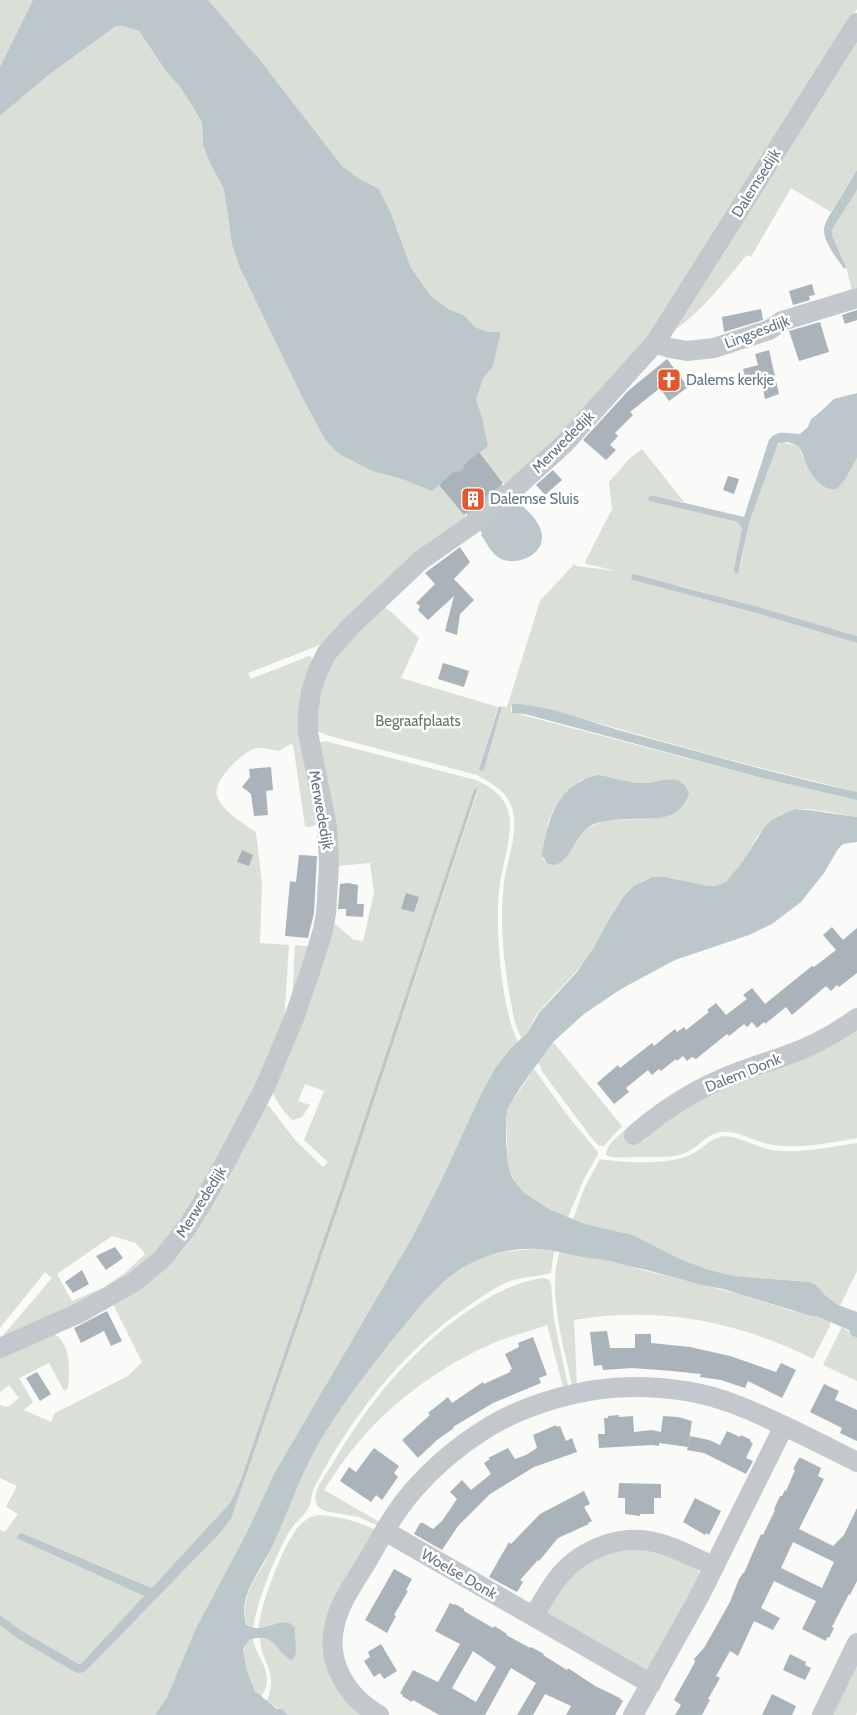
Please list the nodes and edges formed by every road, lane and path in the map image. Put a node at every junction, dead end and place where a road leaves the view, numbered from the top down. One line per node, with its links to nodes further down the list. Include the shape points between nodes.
1 (857, 23): 3 (street, Dalemsedijk)
2 (857, 298): 3 (street, Lingsesdijk, via 782,321 769,330 714,348 687,351)
3 (655, 343): 6 (street, Merwededijk, via 564,444 470,526 421,560 326,654 309,701 308,733 327,826 328,890 323,930 281,1052 224,1165 188,1226 162,1260 134,1282 80,1312)
4 (857, 1018): 5 (street, Dalem Donk, via 817,1043 738,1072 698,1091)
5 (634, 1135)
6 (0, 1348)
7 (784, 1426): 8 (street); 9 (street, via 733,1404 686,1392 632,1387 572,1394 493,1424 452,1452 410,1494); 10 (street)
8 (857, 1462)
9 (385, 1531): 11 (street, Woelse Donk); 14 (street, via 342,1604 333,1635 334,1656 341,1678 355,1698)
10 (714, 1566): 11 (street, via 655,1542 629,1540 602,1545 566,1569); 13 (street)
11 (534, 1616): 13 (street, Woelse Donk)
12 (857, 1643): 16 (street)
13 (651, 1684): 15 (street)
14 (379, 1715)
15 (634, 1715)
16 (822, 1715)

